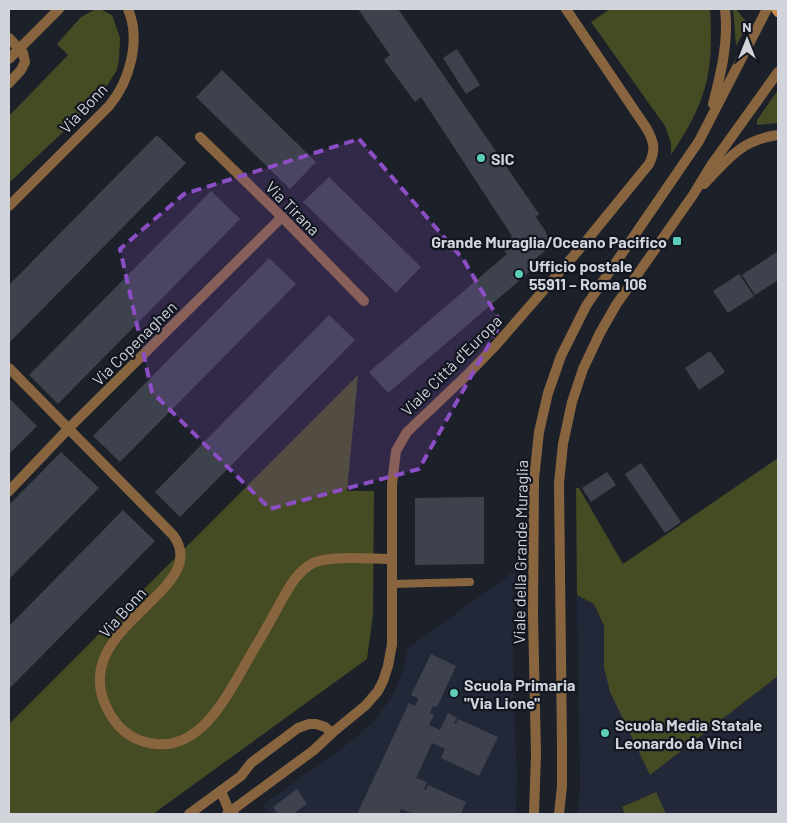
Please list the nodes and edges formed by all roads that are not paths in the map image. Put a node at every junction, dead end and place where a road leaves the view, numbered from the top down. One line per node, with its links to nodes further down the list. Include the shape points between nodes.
1 (59, 9): 9 (street)
2 (128, 9): 17 (street, Via Bonn, via 133,30 132,54 120,90 109,106)
3 (566, 9): 23 (street, Viale Città d'Europa, via 647,129 654,144 654,154 589,237 496,345 403,437 396,451 393,470)
4 (725, 9): 13 (street, Viale della Grande Muraglia, via 722,68)
5 (767, 9): 13 (street, Viale della Grande Muraglia)
6 (776, 9): 7 (main road)
7 (778, 12)
8 (9, 38): 9 (street)
9 (19, 49): 10 (street); 12 (street, via 25,59 24,66)
10 (9, 59)
11 (778, 72): 16 (street, via 710,166)
12 (9, 83)
13 (707, 126): 30 (street, Viale della Grande Muraglia, via 586,306 561,356 545,405 534,479)
14 (778, 135): 16 (street, via 742,146)
15 (200, 137): 18 (street, Via Tirana)
16 (693, 195): 31 (street, via 606,323 581,374 566,424 559,490 562,786)
17 (9, 206)
18 (282, 217): 19 (street, Via Tirana); 21 (street, Via Copenaghen)
19 (364, 301)
20 (9, 368): 21 (street, Via Bonn)
21 (69, 428): 22 (street, Via Copenaghen); 23 (street, Via Bonn, via 173,535 180,550 176,573 114,638 102,666 100,683 106,706 120,728 138,740 171,743 207,722 227,696 291,584 307,567 331,558)
22 (9, 490)
23 (391, 558): 25 (street, Viale Città d'Europa)
24 (470, 582): 25 (lane)
25 (391, 584): 26 (street, Viale Città d'Europa, via 392,644 385,676 366,705)
26 (332, 733): 27 (street, via 320,724 302,726 251,763); 29 (street, Viale Città d'Europa)
27 (220, 791): 28 (street); 29 (street)
28 (189, 814)
29 (231, 814)
30 (534, 814)
31 (559, 814)

